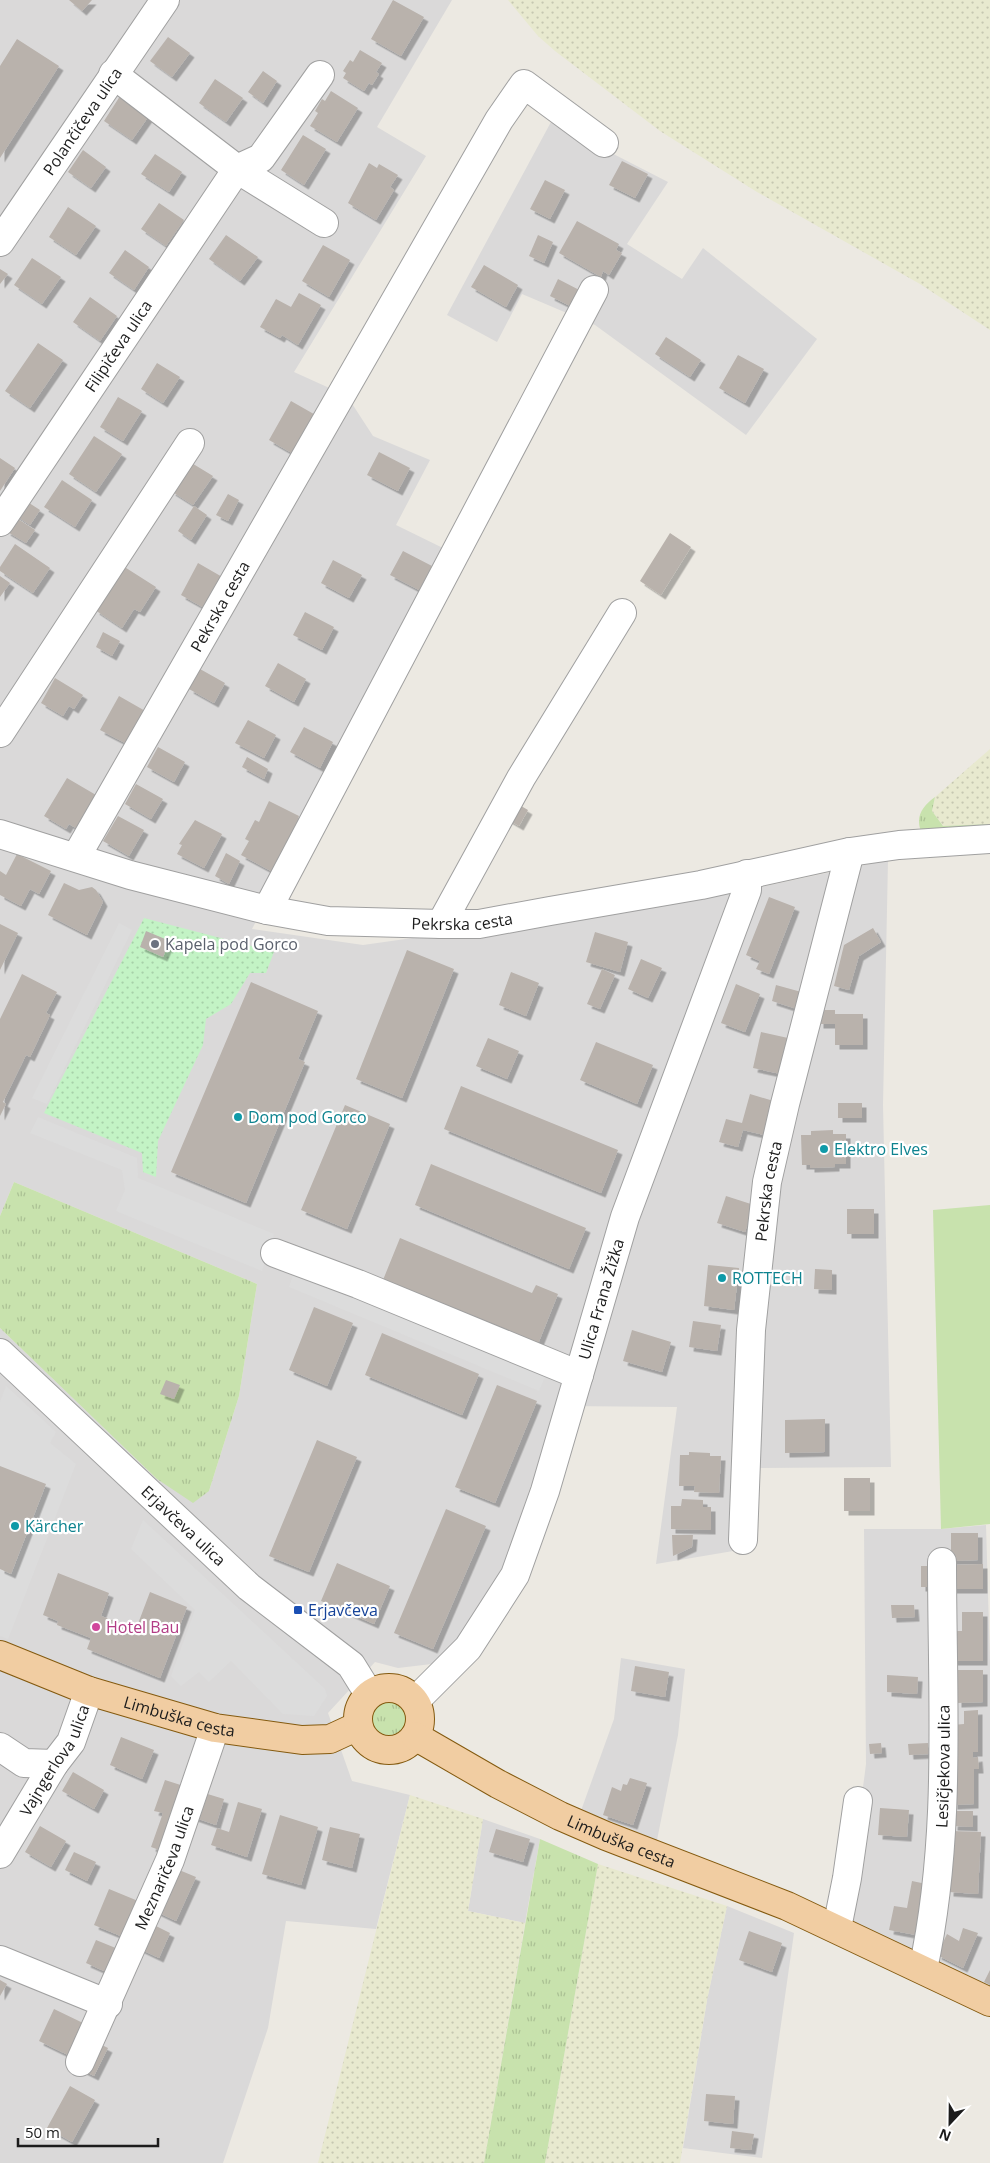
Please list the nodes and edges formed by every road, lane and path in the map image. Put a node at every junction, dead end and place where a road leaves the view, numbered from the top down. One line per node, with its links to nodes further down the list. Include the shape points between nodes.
1 (165, 0): 2 (street, Polančičeva ulica)
2 (113, 74): 5 (street); 7 (street, Polančičeva ulica)
3 (320, 75): 5 (street, via 261,158)
4 (604, 143): 16 (street, Pekrska cesta, via 524,84 494,128)
5 (237, 169): 6 (street); 10 (street, Filipičeva ulica)
6 (324, 222)
7 (0, 242)
8 (594, 290): 18 (street)
9 (190, 443): 12 (street)
10 (0, 522)
11 (622, 613): 19 (street, via 521,778)
12 (0, 733)
13 (0, 834): 16 (street, Pekrska cesta)
14 (990, 839): 15 (street, Pekrska cesta)
15 (850, 852): 17 (street, Pekrska cesta); 23 (street, Pekrska cesta, via 767,1182 750,1330)
16 (76, 857): 18 (street, Pekrska cesta, via 130,875)
17 (747, 874): 19 (street, Pekrska cesta, via 479,924); 22 (street, Ulica Frana Žižka, via 747,890 625,1217)
18 (267, 910): 19 (street, Pekrska cesta, via 328,921)
19 (441, 924)
20 (275, 1253): 22 (street)
21 (0, 1353): 27 (street, Erjavčeva ulica, via 249,1587 351,1665)
22 (579, 1376): 28 (street, Ulica Frana Žižka, via 545,1491 515,1576 468,1648)
23 (743, 1540)
24 (942, 1562): 38 (street, Lesičjekova ulica, via 943,1814 936,1897)
25 (2, 1662): 26 (main road, Limbuška cesta)
26 (89, 1691): 30 (main road, Limbuška cesta); 33 (street, Vajngerlova ulica, via 72,1742)
27 (369, 1694): 28 (main road, via 381,1688 394,1687); 29 (main road, via 359,1708)
28 (416, 1701): 31 (main road, via 420,1726)
29 (358, 1726): 30 (main road, Limbuška cesta, via 330,1739 302,1740); 31 (main road, via 368,1743 387,1750 406,1745)
30 (215, 1728): 40 (street, Meznaričeva ulica, via 170,1860)
31 (415, 1736): 36 (main road, Limbuška cesta, via 498,1784 568,1819)
32 (0, 1748): 33 (street, via 24,1762)
33 (54, 1764): 35 (street, Vajngerlova ulica)
34 (858, 1801): 36 (street)
35 (2, 1846)
36 (837, 1928): 38 (main road, Limbuška cesta)
37 (0, 1960): 40 (street)
38 (923, 1970): 39 (main road, Limbuška cesta)
39 (990, 2002)
40 (108, 2004): 41 (street, Meznaričeva ulica)
41 (80, 2062)

